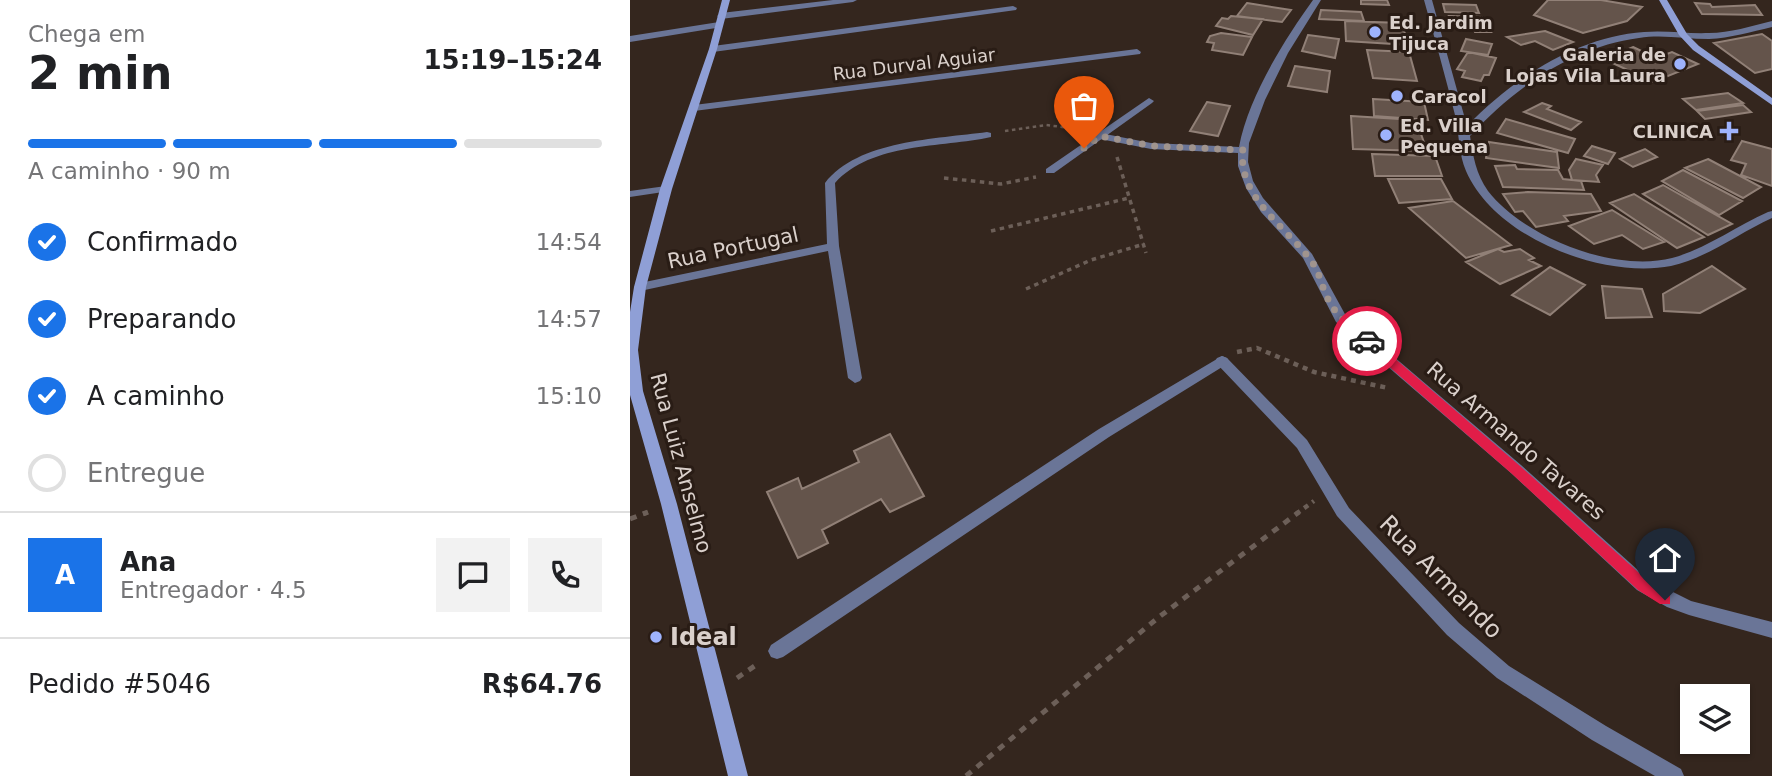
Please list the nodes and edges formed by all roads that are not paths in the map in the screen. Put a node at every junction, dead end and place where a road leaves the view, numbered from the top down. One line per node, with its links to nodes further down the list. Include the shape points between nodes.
1 (726, 0): 7 (street, Rua Luiz Anselmo)
2 (853, 0): 7 (street)
3 (1317, 0): 19 (street, Rua Armando Tavares, via 1260,103)
4 (1428, 0): 17 (street)
5 (1663, 0): 9 (street)
6 (1013, 8): 11 (street)
7 (720, 21): 10 (street); 11 (street, Rua Luiz Anselmo)
8 (1772, 24): 9 (street, via 1724,34)
9 (1683, 35): 14 (street, via 1711,61); 17 (street, via 1628,36 1576,54 1513,91)
10 (630, 38)
11 (713, 49): 15 (street, Rua Luiz Anselmo)
12 (1137, 52): 15 (street, Rua Durval Aguiar)
13 (1149, 101): 18 (street)
14 (1772, 102)
15 (694, 108): 21 (street, Rua Luiz Anselmo)
16 (987, 135): 24 (street, via 867,157 834,174 830,183)
17 (1465, 135): 23 (street, via 1471,170 1507,215 1555,244 1607,261 1669,263)
18 (1100, 136): 19 (street, via 1152,146); 20 (street)
19 (1243, 150): 27 (street, Rua Armando Tavares, via 1250,187 1317,268 1341,319 1643,585 1686,608)
20 (1050, 171)
21 (666, 189): 22 (street); 25 (street, Rua Luiz Anselmo)
22 (630, 194)
23 (1772, 214)
24 (834, 246): 25 (street, Rua Portugal); 26 (street)
25 (640, 287): 29 (street, Rua Luiz Anselmo, via 631,349 633,376)
26 (855, 378)
27 (1772, 630)
28 (777, 651): 30 (street, Rua Armando, via 1222,360 1302,444 1343,512 1453,629 1503,672)
29 (738, 776)
30 (1674, 776)

